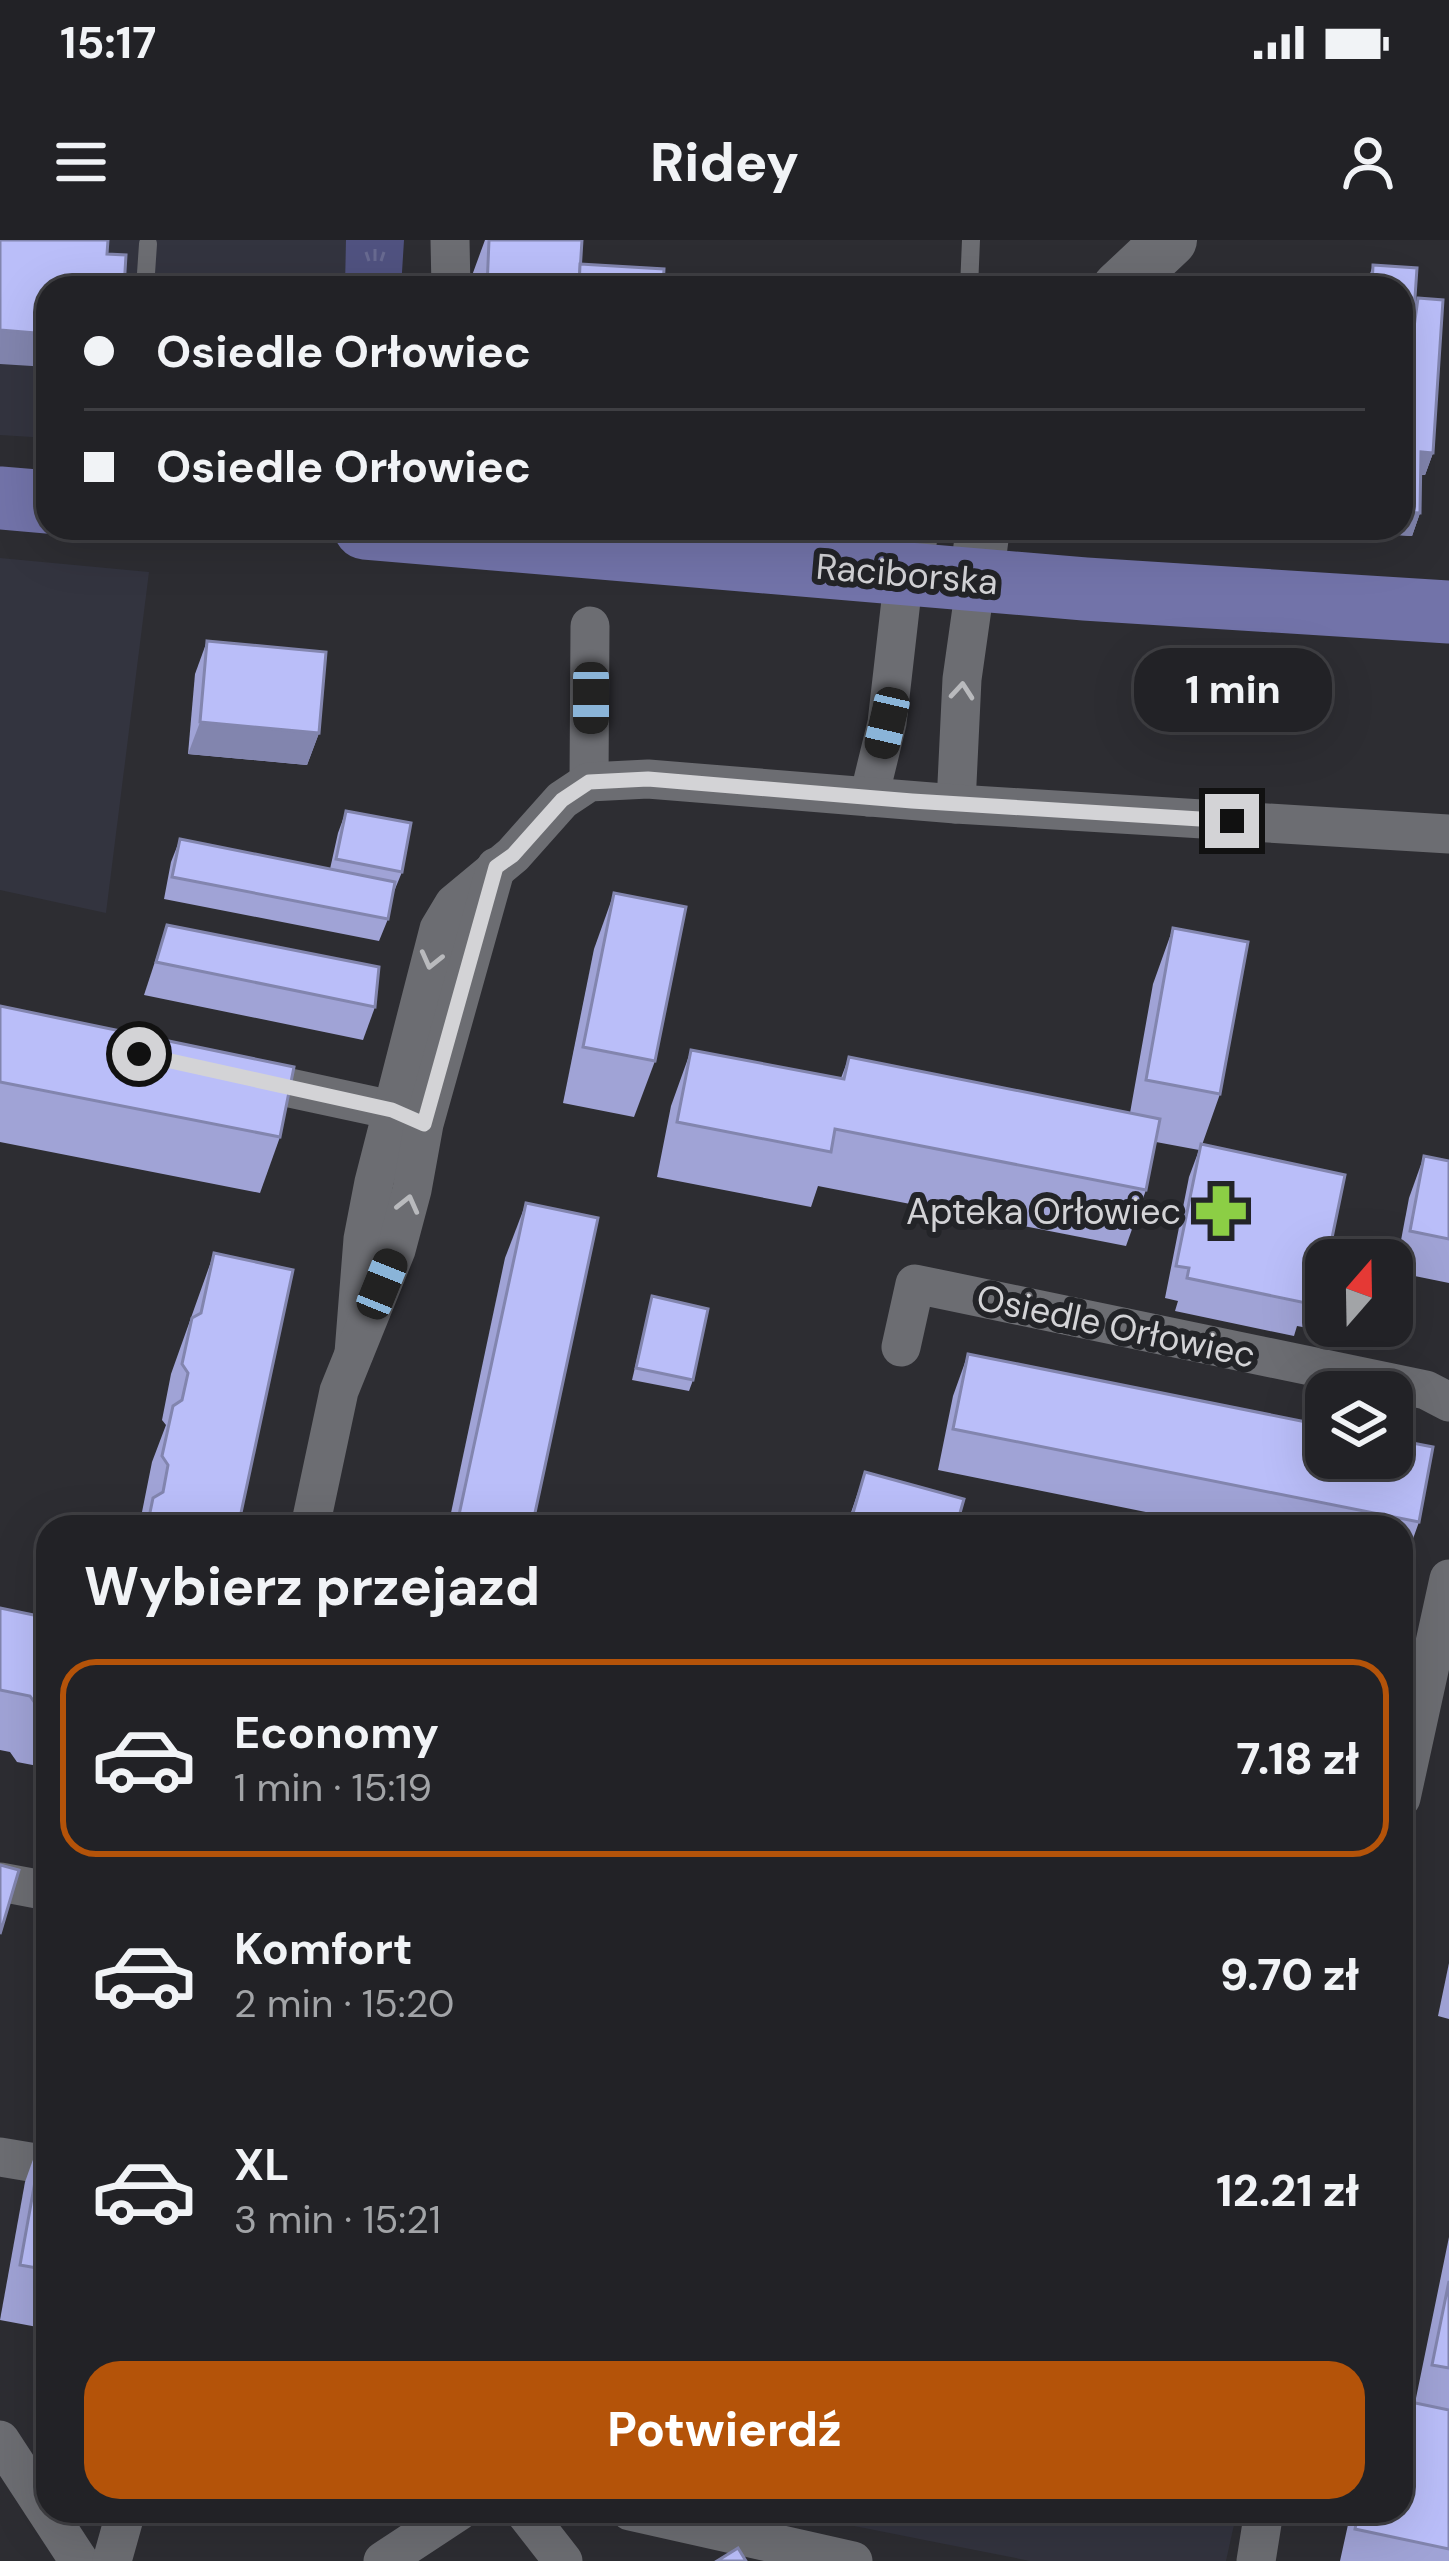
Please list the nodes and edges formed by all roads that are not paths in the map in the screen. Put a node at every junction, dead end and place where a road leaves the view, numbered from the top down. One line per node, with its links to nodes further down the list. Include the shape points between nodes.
1 (450, 240): 6 (street)
2 (971, 240): 7 (lane)
3 (1170, 240): 8 (street)
4 (148, 244): 5 (lane)
5 (146, 276)
6 (451, 276)
7 (970, 276)
8 (1131, 276)
9 (0, 498): 10 (main road)
10 (36, 501)
11 (642, 540): 12 (main road, Raciborska)
12 (788, 546): 13 (main road, Raciborska)
13 (908, 551): 14 (main road, Raciborska); 18 (street, via 887,723)
14 (980, 554): 15 (main road, Raciborska); 19 (street, one-way to 14)
15 (1449, 612)
16 (590, 626): 17 (street)
17 (589, 782): 18 (street, via 648,779); 22 (street, via 454,904 439,929)
18 (869, 797): 19 (street)
19 (956, 804): 20 (street)
20 (1449, 834)
21 (209, 1070): 22 (street)
22 (408, 1117): 25 (street, via 363,1239 354,1353)
23 (901, 1347): 24 (street, Osiedle Orłowiec, via 915,1284 1426,1390)
24 (1449, 1402)
25 (313, 1515)
26 (1449, 1579): 27 (street)
27 (1413, 1743)
28 (0, 1882): 29 (street)
29 (36, 1889)
30 (0, 2157): 31 (street)
31 (36, 2163)
32 (0, 2440): 33 (street)
33 (36, 2494)
34 (55, 2523): 40 (street)
35 (123, 2523): 41 (street)
36 (441, 2523): 42 (street)
37 (533, 2523): 43 (street)
38 (684, 2523): 44 (street)
39 (1262, 2523): 45 (street)
40 (80, 2561)
41 (112, 2561)
42 (382, 2561)
43 (563, 2561)
44 (853, 2561)
45 (1256, 2561)

